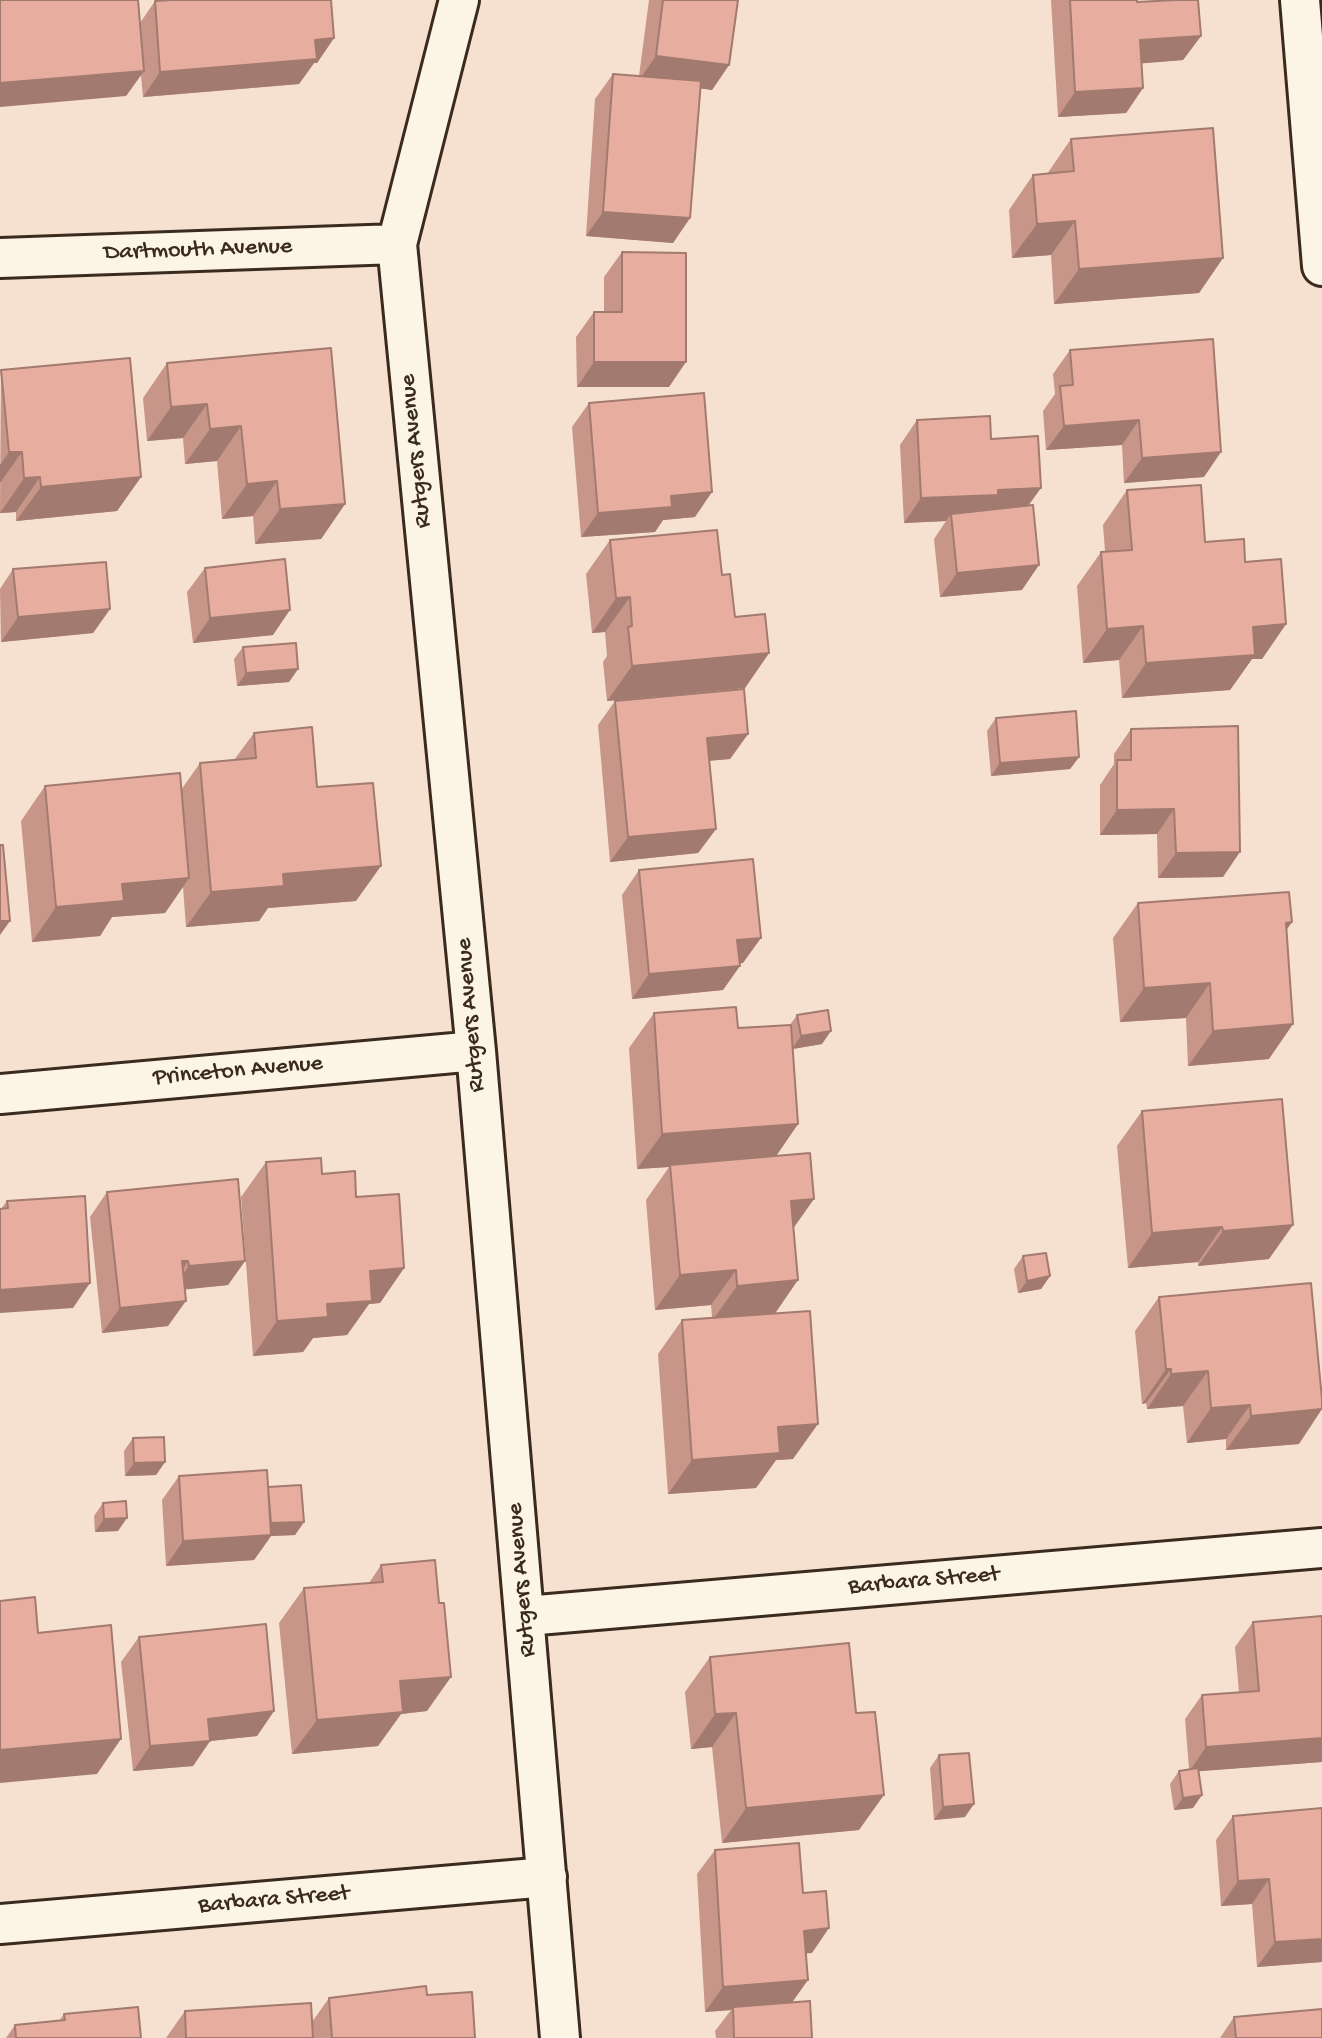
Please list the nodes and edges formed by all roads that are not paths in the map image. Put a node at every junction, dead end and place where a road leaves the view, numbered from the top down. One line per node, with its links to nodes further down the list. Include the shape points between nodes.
1 (459, 0): 3 (street, Rutgers Avenue)
2 (1300, 0): 5 (street)
3 (397, 244): 4 (street, Dartmouth Avenue); 6 (street, Rutgers Avenue)
4 (0, 258)
5 (1322, 266)
6 (476, 1051): 7 (street, Princeton Avenue); 9 (street, Rutgers Avenue)
7 (0, 1094)
8 (1322, 1548): 9 (street, Barbara Street)
9 (526, 1616): 10 (street, Rutgers Avenue)
10 (547, 1877): 11 (street, Barbara Street); 12 (street, Rutgers Avenue)
11 (0, 1924)
12 (561, 2038)

